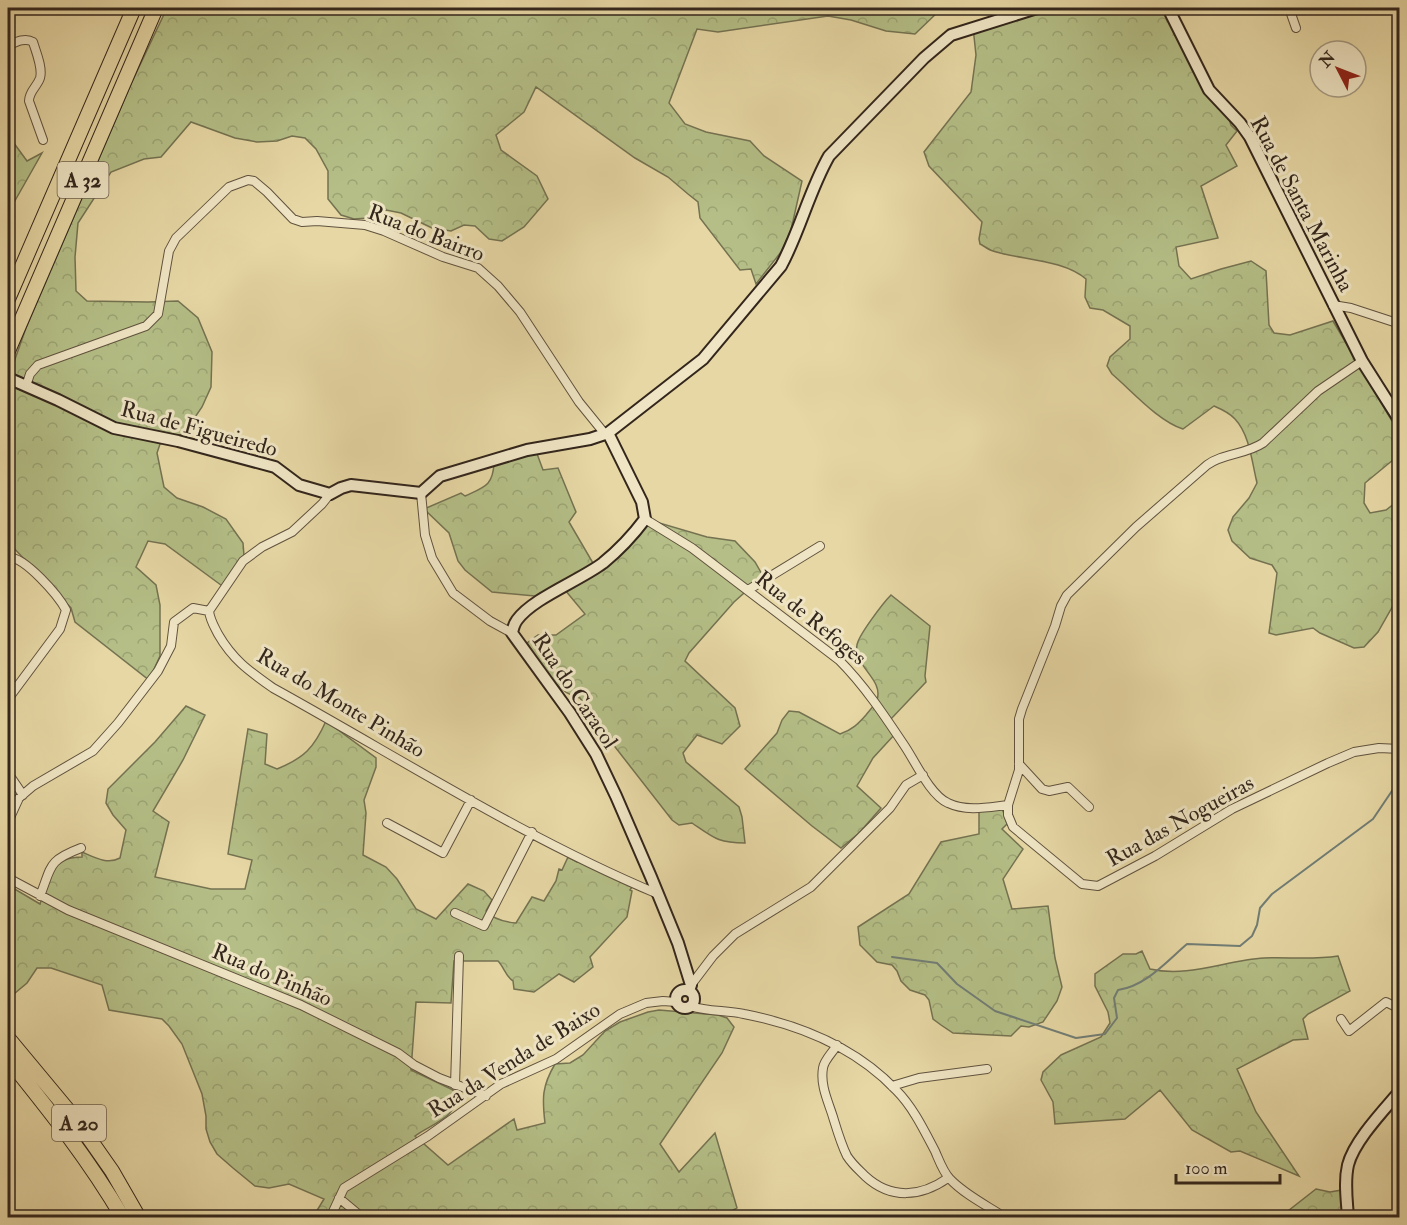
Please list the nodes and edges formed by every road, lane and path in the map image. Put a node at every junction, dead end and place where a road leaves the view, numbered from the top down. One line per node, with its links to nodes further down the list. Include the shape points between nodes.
1 (134, 8): 11 (highway, A 32)
2 (156, 8): 14 (highway, A 32)
3 (998, 8): 7 (street)
4 (1037, 8): 7 (street)
5 (1168, 8): 12 (street, Rua de Santa Marinha, via 1209,90 1250,137)
6 (1290, 8): 8 (street)
7 (1003, 19): 19 (street, via 951,35 936,45 829,156 781,266 704,359)
8 (1296, 28)
9 (8, 46): 10 (street, via 21,40 33,42 41,72 28,101)
10 (43, 140)
11 (8, 299)
12 (1333, 305): 13 (street); 15 (street, Rua de Santa Marinha)
13 (1400, 324)
14 (8, 351)
15 (1362, 361): 18 (street, Rua de Santa Marinha); 30 (street, via 1318,391 1253,450 1214,459 1136,527 1067,595 1019,719)
16 (11, 380): 17 (street, Rua de Figueiredo)
17 (26, 386): 19 (street, Rua do Bairro, via 38,365 146,326 158,314 169,250 176,238 229,187 248,180 267,192 293,219 365,225 478,267 520,312 579,402); 21 (street, Rua de Figueiredo, via 114,428 275,467 299,485)
18 (1400, 421)
19 (606, 434): 20 (street, via 527,450 440,476); 22 (street, via 642,502)
20 (421, 493): 21 (street, via 351,485); 27 (street, via 425,535 432,558 453,593)
21 (330, 494): 26 (street, via 292,532 243,561)
22 (645, 519): 25 (street, Rua de Refoges); 27 (street, Rua do Caracol, via 609,558 523,613 514,622)
23 (820, 546): 25 (street)
24 (8, 557): 28 (street, via 24,564 66,610 60,629)
25 (748, 590): 32 (street, Rua de Refoges, via 858,678)
26 (209, 611): 33 (street, via 193,608 174,622 171,646 158,671 93,751); 34 (street, Rua do Monte Pinhão, via 229,652 246,670)
27 (513, 633): 42 (street, Rua do Caracol, via 596,754)
28 (8, 699)
29 (1400, 749): 35 (street, Rua das Nogueiras, via 1354,752 1328,763 1232,809 1098,886 1082,884 1013,827)
30 (1019, 764): 35 (street); 36 (street, via 1042,789 1068,787)
31 (8, 773): 33 (street)
32 (923, 775): 35 (street, Rua de Refoges, via 947,803 970,809); 46 (street, via 906,785 890,808 811,887 735,934)
33 (23, 795): 37 (street)
34 (471, 800): 38 (street, via 443,853); 39 (street, Rua do Monte Pinhão)
35 (1008, 805)
36 (1089, 807)
37 (8, 822)
38 (387, 823)
39 (532, 832): 42 (street, Rua do Monte Pinhão, via 608,873); 44 (street, via 484,926)
40 (81, 848): 43 (street, via 53,863)
41 (8, 878): 43 (street, Rua do Pinhão)
42 (658, 894): 46 (street, Rua do Caracol, via 678,943)
43 (40, 896): 55 (street, Rua do Pinhão, via 301,1005)
44 (454, 913)
45 (459, 956): 55 (street)
46 (690, 988): 47 (street, via 679,991); 48 (street, via 694,999)
47 (676, 1002): 48 (street, via 682,1008); 58 (street, Rua da Venda de Baixo, via 646,1003 620,1014 556,1059 501,1084)
48 (690, 1006): 52 (street, via 702,1011 746,1014 803,1030)
49 (1400, 1009): 50 (street, via 1386,1002 1379,1005 1349,1031)
50 (1341, 1018)
51 (8, 1038): 62 (highway, A 20, via 77,1121)
52 (837, 1045): 56 (street); 59 (street, via 823,1065 822,1083 848,1158 858,1170 880,1188 904,1194 928,1190)
53 (8, 1059): 61 (highway, A 20, via 66,1130)
54 (987, 1069): 56 (street, via 919,1078)
55 (455, 1085): 58 (street, Rua do Pinhão)
56 (892, 1086): 59 (street, via 920,1124)
57 (1400, 1091): 66 (street, via 1359,1142 1349,1162)
58 (486, 1096): 60 (street, Rua da Venda de Baixo, via 344,1188)
59 (948, 1178): 65 (street)
60 (339, 1198): 63 (street, Rua da Venda de Baixo); 64 (street)
61 (123, 1218)
62 (139, 1218)
63 (330, 1218)
64 (363, 1218)
65 (1006, 1218)
66 (1348, 1218)

